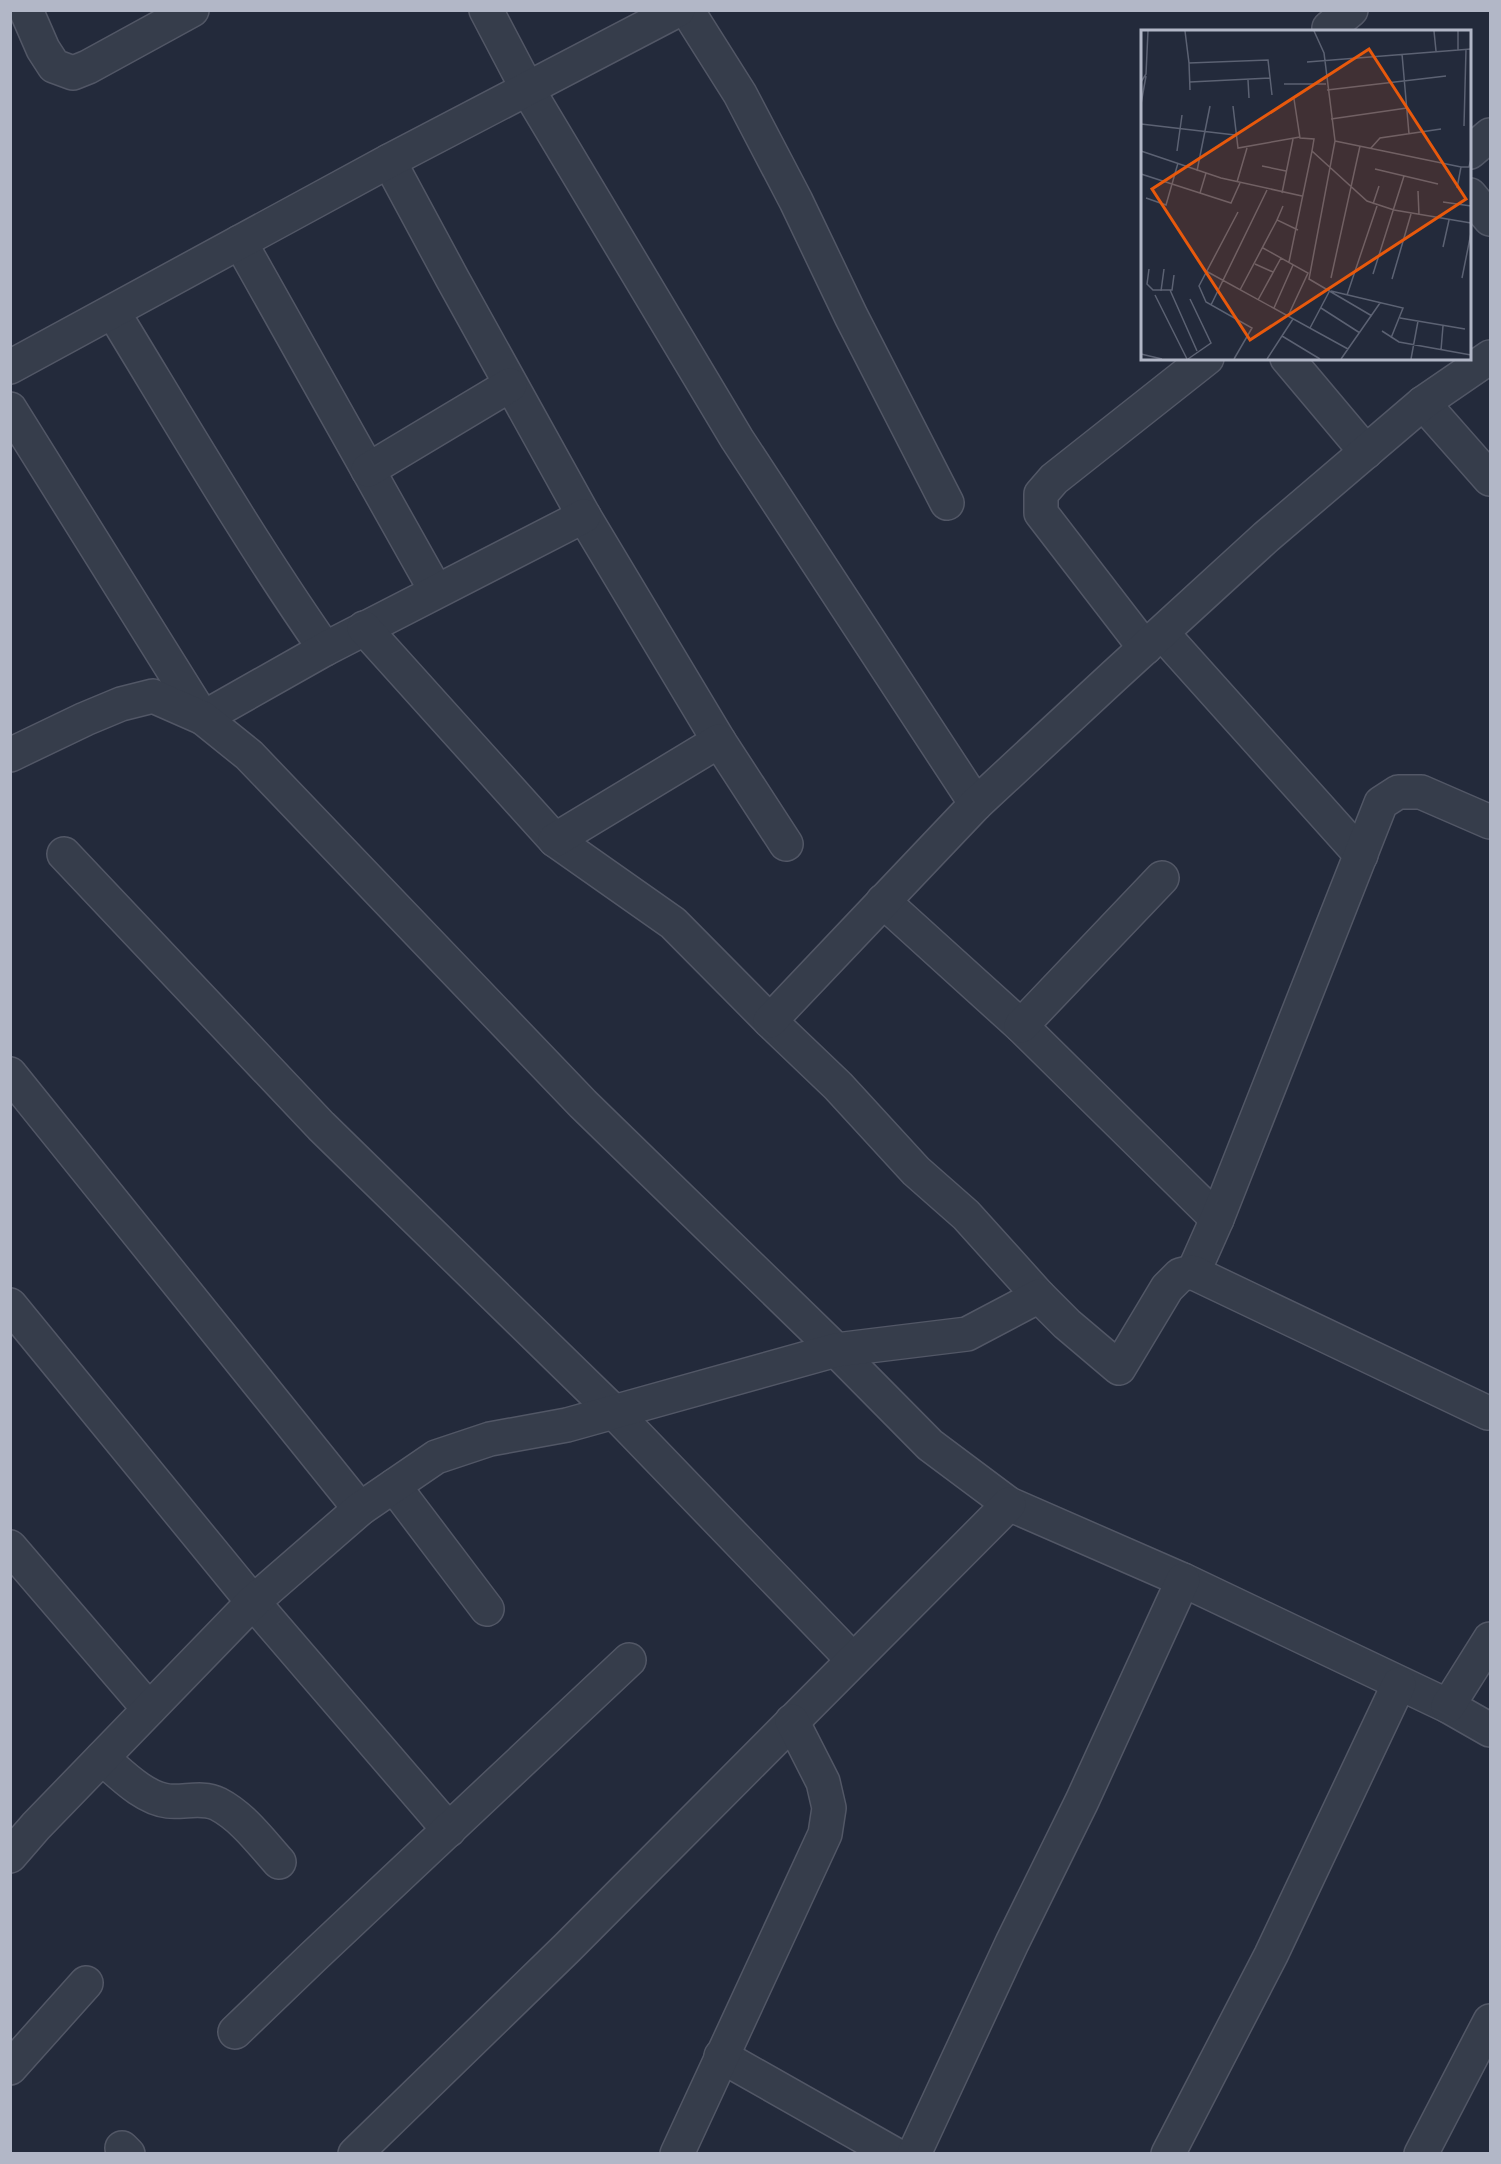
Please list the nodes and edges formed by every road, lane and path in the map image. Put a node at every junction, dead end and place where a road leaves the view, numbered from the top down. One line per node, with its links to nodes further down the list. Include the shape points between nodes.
1 (26, 10): 2 (street, via 54,66 72,73)
2 (192, 10)
3 (486, 10): 8 (street)
4 (678, 10): 8 (street)
5 (687, 10): 26 (street, via 740,94)
6 (1351, 10): 7 (street)
7 (1330, 30)
8 (528, 90): 11 (street); 35 (street, via 737,439)
9 (1491, 135): 10 (street)
10 (1471, 151)
11 (389, 160): 14 (street); 20 (street)
12 (1471, 196): 13 (street)
13 (1491, 219)
14 (240, 242): 15 (street); 24 (street)
15 (113, 312): 19 (street); 31 (street, via 272,573)
16 (1491, 357): 21 (street)
17 (1203, 360): 30 (street, via 1054,479 1041,494 1041,513)
18 (1289, 360): 23 (street)
19 (10, 367)
20 (510, 385): 24 (street); 27 (street)
21 (1424, 403): 23 (street); 25 (street)
22 (10, 409): 32 (street)
23 (1366, 452): 30 (street)
24 (368, 470): 28 (street)
25 (1491, 478)
26 (947, 503)
27 (584, 516): 28 (street); 33 (street)
28 (435, 591): 29 (street)
29 (364, 628): 31 (street); 37 (street)
30 (1153, 640): 35 (street); 40 (street)
31 (325, 649): 32 (street)
32 (203, 718): 34 (street, via 153,696 121,704); 50 (street, via 249,755 583,1104)
33 (718, 741): 37 (street); 38 (street)
34 (12, 755)
35 (976, 804): 42 (street)
36 (1491, 822): 40 (street, via 1421,792 1398,792 1381,803)
37 (555, 840): 43 (street, via 673,923)
38 (786, 844)
39 (64, 854): 51 (street, via 321,1126)
40 (1361, 855): 46 (street)
41 (1162, 878): 44 (street)
42 (883, 901): 43 (street); 44 (street)
43 (770, 1021): 48 (street, via 838,1086 916,1171 966,1215)
44 (1022, 1026): 46 (street)
45 (10, 1074): 55 (street)
46 (1217, 1219): 47 (street)
47 (1193, 1273): 48 (street, via 1180,1275 1167,1288 1119,1368); 52 (street)
48 (1039, 1296): 50 (street, via 967,1334)
49 (10, 1305): 58 (street)
50 (836, 1350): 51 (street); 54 (street, via 930,1445)
51 (614, 1412): 53 (street, via 490,1439 436,1457); 62 (street)
52 (1488, 1413)
53 (394, 1486): 55 (street); 59 (street)
54 (1009, 1504): 57 (street); 62 (street)
55 (360, 1509): 58 (street)
56 (10, 1547): 65 (street)
57 (1183, 1580): 63 (street); 80 (street)
58 (253, 1602): 65 (street); 69 (street)
59 (487, 1609)
60 (1491, 1640): 64 (street)
61 (629, 1660): 69 (street)
62 (853, 1660): 66 (street)
63 (1399, 1684): 64 (street); 81 (street, via 1271,1955)
64 (1448, 1706): 67 (street)
65 (149, 1709): 68 (street)
66 (792, 1721): 75 (street, via 823,1782 829,1808 825,1834); 77 (street)
67 (1491, 1730)
68 (102, 1758): 70 (street); 71 (street, via 144,1792 167,1801 216,1803 234,1814)
69 (449, 1830): 74 (street)
70 (10, 1856)
71 (279, 1862)
72 (86, 1983): 76 (street)
73 (1491, 2021): 82 (street)
74 (235, 2032)
75 (721, 2056): 78 (street); 79 (street)
76 (10, 2068)
77 (355, 2154)
78 (677, 2154)
79 (894, 2154)
80 (914, 2154)
81 (1168, 2154)
82 (1421, 2154)

